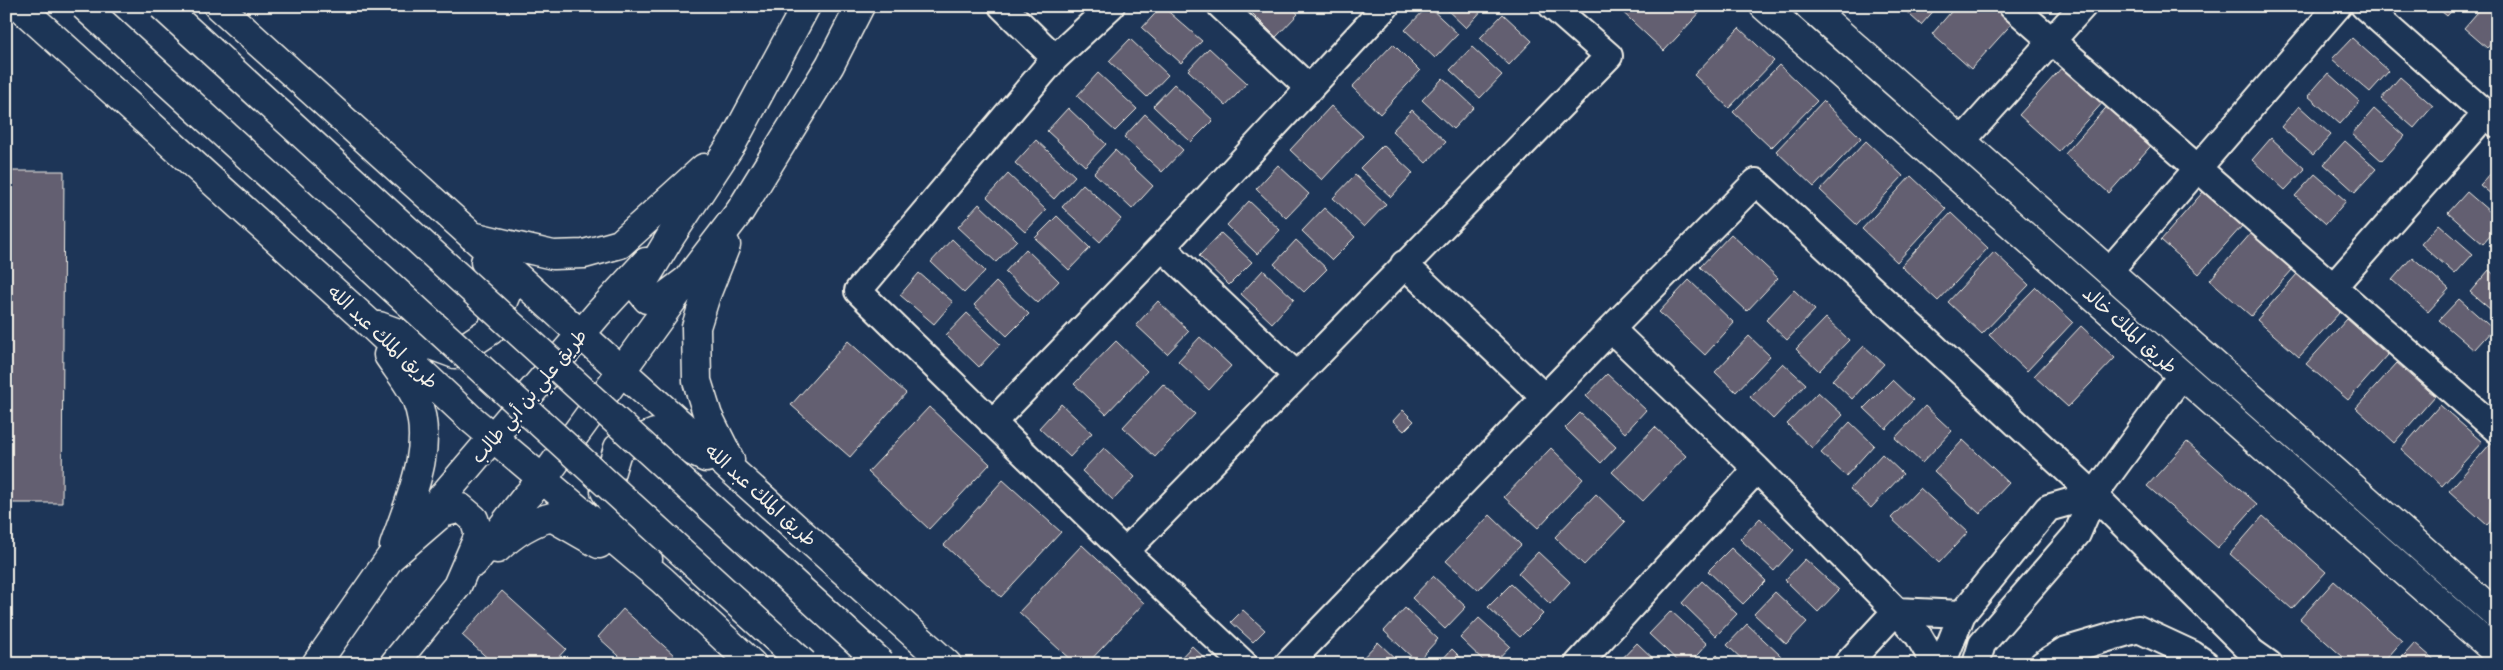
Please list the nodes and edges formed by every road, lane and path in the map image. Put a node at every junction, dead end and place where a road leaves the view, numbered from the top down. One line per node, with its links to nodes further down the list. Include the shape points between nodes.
1 (18, 6): 33 (main road, طريق الملك عبد الله)
2 (84, 6): 59 (main road, bridge)
3 (162, 6): 60 (main road, bridge)
4 (218, 6): 26 (main road, طريق الملك عبد الله)
5 (806, 6): 23 (main road, طريق علي بن أبي طالب)
6 (860, 6): 25 (main road, طريق علي بن أبي طالب, via 830,65)
7 (1002, 6): 19 (street)
8 (1111, 6): 19 (street)
9 (1221, 6): 20 (street)
10 (1386, 6): 20 (street)
11 (1552, 6): 29 (street, via 1609,56)
12 (1764, 6): 38 (main road, طريق الملك خالد)
13 (1809, 6): 22 (main road, طريق الملك خالد)
14 (2012, 6): 18 (street)
15 (2083, 6): 18 (street)
16 (2338, 6): 24 (street)
17 (2364, 6): 21 (street)
18 (2052, 41): 22 (street); 24 (street)
19 (1055, 58): 41 (street, via 858,291)
20 (1310, 89): 28 (street)
21 (2491, 119): 32 (street)
22 (1962, 141): 30 (main road, طريق الملك خالد)
23 (733, 142): 26 (main road, via 620,244 584,254 553,255); 27 (main road, طريق علي بن أبي طالب)
24 (2198, 168): 30 (street); 32 (street)
25 (740, 211): 31 (main road, طريق علي بن أبي طالب); 44 (main road, via 696,327 697,381 708,416)
26 (469, 236): 33 (main road, via 506,294 491,330 455,354); 35 (main road, طريق الملك عبد الله)
27 (671, 236): 31 (main road, طريق علي بن أبي طالب, via 639,289 647,300 659,301); 35 (main road, طريق علي بن أبي طالب)
28 (1162, 247): 37 (street); 41 (street)
29 (1404, 264): 37 (street); 39 (street)
30 (2109, 271): 53 (main road, طريق الملك خالد)
31 (687, 280): 36 (main road, طريق علي بن أبي طالب)
32 (2333, 287): 40 (street)
33 (368, 322): 42 (main road, طريق الملك عبد الله, via 470,418); 48 (main road, via 417,400 422,424 422,460)
34 (1611, 329): 39 (street); 43 (street); 46 (street, via 1756,182)
35 (580, 334): 36 (main road, طريق الملك عبد الله); 42 (main road, طريق علي بن أبي طالب)
36 (622, 369): 44 (main road, طريق الملك عبد الله); 45 (main road, طريق علي بن أبي طالب)
37 (1297, 376): 47 (street)
38 (2181, 376): 46 (street); 54 (main road, طريق الملك خالد)
39 (1544, 397): 63 (street)
40 (2492, 417)
41 (992, 423): 47 (street)
42 (494, 436): 45 (main road, طريق الملك عبد الله); 48 (main road, طريق علي بن أبي طالب)
43 (1757, 469): 51 (street); 64 (street)
44 (736, 473): 49 (main road, via 655,432 618,448 605,492); 61 (main road, طريق الملك عبد الله)
45 (543, 479): 49 (main road, طريق الملك عبد الله); 50 (main road, طريق علي بن أبي طالب)
46 (2094, 495): 52 (street, via 2048,508); 68 (street, via 2077,534 1982,644); 70 (street, via 2252,652)
47 (1125, 552): 62 (street)
48 (390, 558): 50 (main road, طريق علي بن أبي طالب, via 442,513 461,508 474,519 479,535); 56 (main road, طريق علي بن أبي طالب)
49 (662, 580): 50 (main road, via 552,517 538,520 512,536); 58 (main road, طريق الملك عبد الله)
50 (457, 586): 57 (main road, طريق علي بن أبي طالب)
51 (1896, 611): 52 (street); 65 (street); 66 (street, via 1918,635)
52 (1962, 614): 67 (street)
53 (2497, 615)
54 (2497, 654)
55 (2197, 661): 69 (street, via 2138,629 2064,651)
56 (316, 664)
57 (394, 664)
58 (752, 664)
59 (804, 664)
60 (882, 664)
61 (947, 664)
62 (1244, 664)
63 (1288, 664)
64 (1578, 664)
65 (1847, 664)
66 (1934, 664)
67 (1942, 664)
68 (1976, 664)
69 (2043, 664)
70 (2269, 664)

